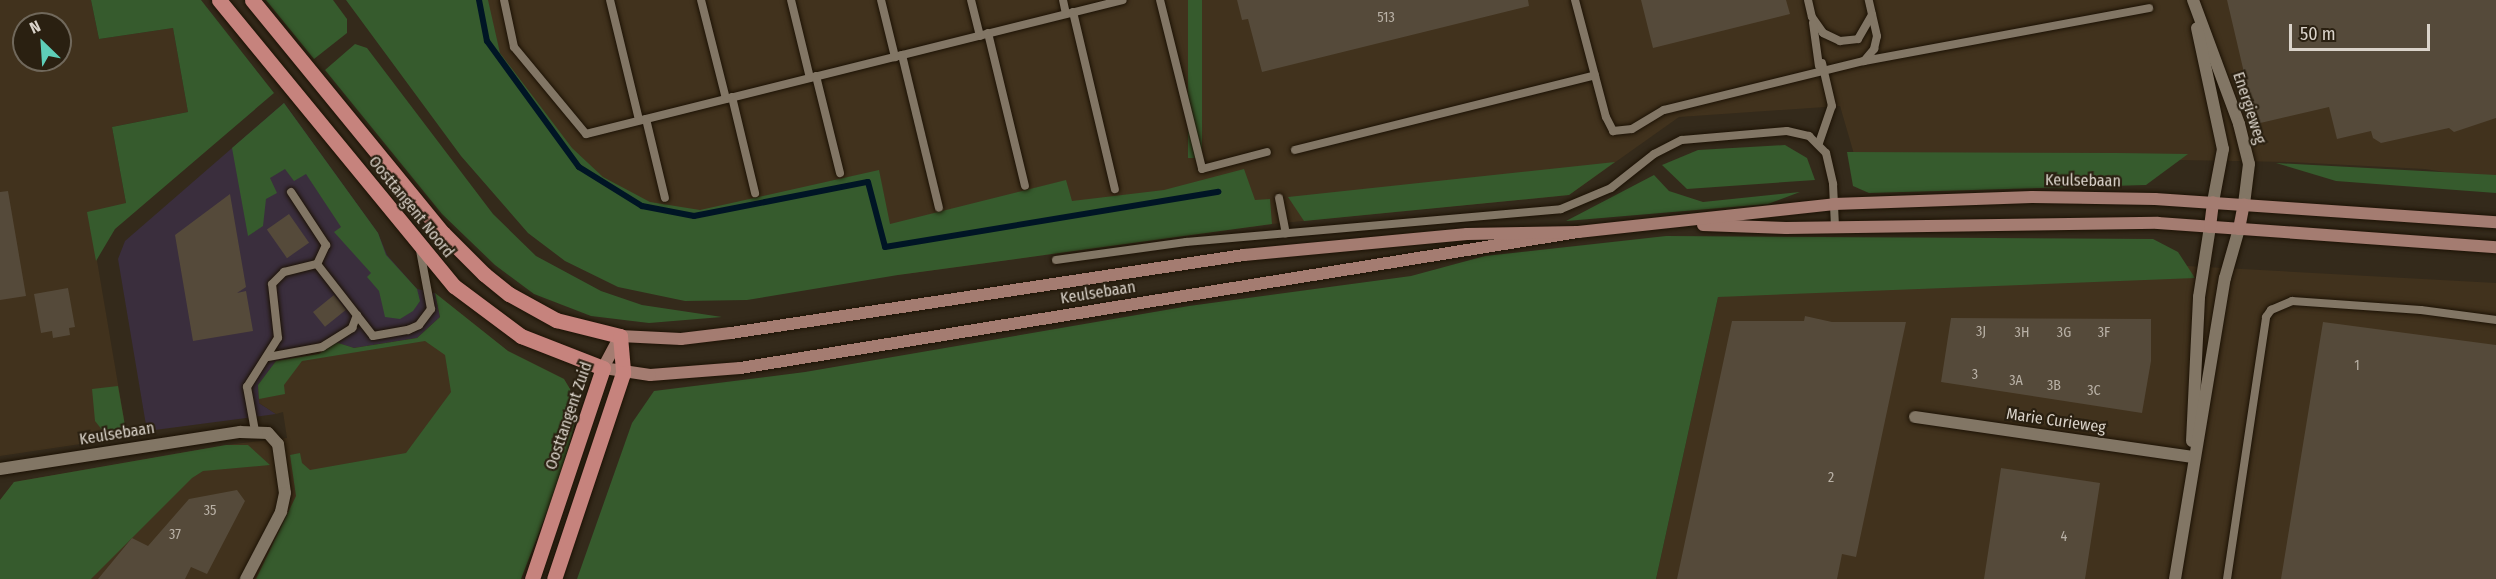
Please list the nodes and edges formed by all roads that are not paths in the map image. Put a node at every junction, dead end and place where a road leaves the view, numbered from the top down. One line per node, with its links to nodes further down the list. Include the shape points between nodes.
1 (219, 0): 49 (main road, Oosttangent Noord)
2 (252, 0): 55 (main road, Oosttangent Noord, via 443,233 484,274 509,294 556,320)
3 (504, 0): 27 (lane, via 514,47 586,134)
4 (610, 0): 27 (lane)
5 (701, 0): 26 (lane)
6 (791, 0): 25 (lane)
7 (881, 0): 21 (lane)
8 (971, 0): 20 (lane)
9 (1063, 0): 17 (lane)
10 (1123, 0): 17 (lane)
11 (1160, 0): 30 (lane, via 1202,169)
12 (1575, 0): 24 (lane)
13 (1808, 0): 19 (lane)
14 (1869, 0): 18 (lane)
15 (2192, 0): 38 (street, Energieweg, via 2223,149); 40 (street, Energieweg, via 2239,124 2249,164)
16 (2150, 8): 22 (lane)
17 (1069, 13): 20 (lane); 33 (lane)
18 (1872, 14): 19 (lane, via 1866,32 1848,41 1830,38); 22 (lane, via 1876,43)
19 (1812, 17): 23 (lane)
20 (984, 34): 21 (lane); 32 (lane)
21 (898, 56): 25 (lane); 41 (lane)
22 (1864, 61): 23 (lane)
23 (1823, 66): 24 (lane, via 1815,73 1664,110 1632,129 1613,131); 28 (lane, via 1832,106)
24 (1594, 75): 29 (lane)
25 (813, 77): 26 (lane); 31 (lane)
26 (729, 98): 27 (lane); 35 (lane)
27 (642, 119): 36 (lane)
28 (1819, 143): 39 (lane, via 1830,163); 48 (lane, via 1809,136 1787,131 1703,136 1667,146 1611,188 1561,209)
29 (1295, 150)
30 (1267, 152)
31 (840, 173)
32 (1025, 186)
33 (1116, 189)
34 (291, 192): 52 (lane, via 326,245)
35 (755, 193)
36 (665, 198)
37 (1279, 198): 48 (lane)
38 (2214, 202): 39 (main road, Keulsebaan, via 2032,197); 40 (main road, Keulsebaan); 45 (main road, Energieweg)
39 (1834, 204): 43 (main road, Keulsebaan); 44 (lane)
40 (2244, 204): 42 (main road, Keulsebaan); 46 (main road, Energieweg)
41 (939, 208)
42 (2496, 222)
43 (1669, 223): 44 (main road, Keulsebaan); 47 (main road, Keulsebaan)
44 (1835, 226): 45 (main road, Keulsebaan, via 2158,223)
45 (2210, 227): 46 (main road, Keulsebaan); 61 (street, via 2198,309)
46 (2239, 229): 50 (main road, Keulsebaan); 61 (street, via 2225,278 2207,402)
47 (1578, 232): 55 (main road, Keulsebaan, via 1467,234 1244,255 731,333 681,339); 58 (main road, Keulsebaan, via 740,368 687,374)
48 (1286, 233): 51 (lane)
49 (420, 248): 53 (lane, via 432,301 427,317 408,330 373,336); 57 (main road, Oosttangent Noord, via 454,285 501,323 542,346)
50 (2496, 248)
51 (1056, 260)
52 (317, 264): 53 (lane); 56 (lane, via 284,272 272,284 278,338)
53 (357, 315): 56 (lane, via 352,328 322,347)
54 (2496, 320): 67 (lane, via 2421,310 2292,302 2271,310 2266,317)
55 (620, 336): 57 (main road, Oosttangent Zuid); 58 (main road)
56 (268, 357): 60 (lane, via 247,387)
57 (603, 368): 58 (main road, Oosttangent Noord); 64 (main road, Oosttangent Zuid)
58 (623, 373): 65 (main road)
59 (1915, 417): 61 (street, Marie Curieweg)
60 (255, 431): 62 (street, Keulsebaan); 63 (street, via 268,433 278,444 285,493 281,512)
61 (2192, 457): 66 (street)
62 (0, 469)
63 (246, 579)
64 (532, 579)
65 (554, 579)
66 (2175, 579)
67 (2227, 579)

